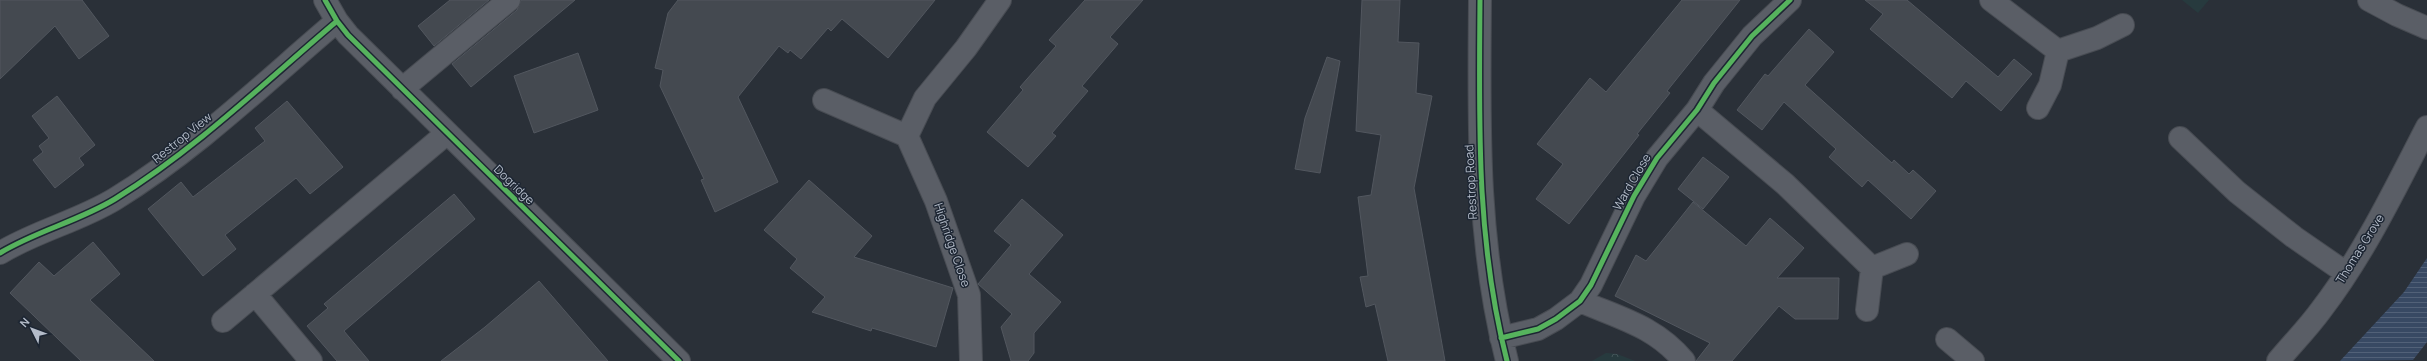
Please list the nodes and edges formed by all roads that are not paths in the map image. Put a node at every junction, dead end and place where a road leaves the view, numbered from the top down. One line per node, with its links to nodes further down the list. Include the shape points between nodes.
1 (325, 0): 8 (street)
2 (508, 0): 12 (street)
3 (1000, 0): 18 (street, via 966,48 925,98)
4 (1480, 0): 28 (street, Restrop Road, via 1481,200 1492,298)
5 (1790, 0): 15 (street, Ward Close, via 1752,36 1714,83)
6 (1991, 0): 11 (street)
7 (2369, 0): 10 (street)
8 (337, 21): 12 (street, Dogridge); 20 (street, Restrop View, via 166,166 93,212 17,243)
9 (2124, 25): 11 (street, via 2097,38)
10 (2427, 28)
11 (2058, 51): 14 (street, via 2050,85)
12 (402, 89): 17 (street, Dogridge)
13 (824, 100): 18 (street)
14 (2038, 108)
15 (1697, 110): 22 (street, via 1785,184); 25 (street, Ward Close, via 1653,165 1634,196 1591,285)
16 (2427, 126): 23 (street, Thomas Grove, via 2377,223)
17 (446, 134): 24 (street); 31 (street, Dogridge)
18 (907, 136): 32 (street, Highridge Close, via 936,200 969,295)
19 (2180, 138): 23 (street, via 2237,192 2294,237)
20 (0, 253)
21 (1907, 254): 22 (street)
22 (1872, 268): 26 (street)
23 (2346, 273): 36 (street, Thomas Grove, via 2321,311)
24 (255, 294): 27 (street); 30 (street)
25 (1580, 301): 28 (street, Ward Close, via 1538,329); 34 (street, via 1628,319 1646,329)
26 (1867, 310)
27 (223, 321)
28 (1501, 338): 33 (street, Restrop Road)
29 (1947, 339): 35 (street)
30 (312, 361)
31 (679, 361)
32 (971, 361)
33 (1507, 361)
34 (1684, 361)
35 (1973, 361)
36 (2278, 361)

